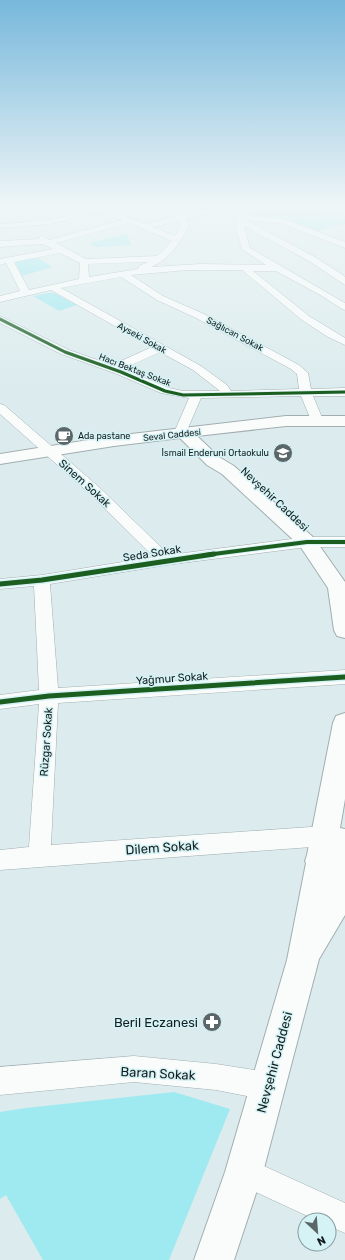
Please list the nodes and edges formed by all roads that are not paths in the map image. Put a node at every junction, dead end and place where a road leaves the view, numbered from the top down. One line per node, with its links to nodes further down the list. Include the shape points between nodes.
1 (6, 264): 15 (street)
2 (84, 264): 12 (street)
3 (151, 264): 9 (street)
4 (270, 264): 7 (street)
5 (319, 264): 13 (street)
6 (175, 268): 8 (street); 9 (street); 11 (street)
7 (278, 268): 8 (street); 17 (street)
8 (246, 269): 19 (street, via 294,310)
9 (123, 274): 10 (street); 12 (street); 23 (street, Sağlıcan Sokak, via 160,298 200,316 295,367 302,373)
10 (164, 279)
11 (180, 280)
12 (84, 281): 14 (street)
13 (345, 282)
14 (52, 287): 15 (street); 20 (street, Ayseki Sokak)
15 (26, 293): 16 (street)
16 (0, 299)
17 (345, 307)
18 (0, 319): 21 (street, Hacı Bektaş Sokak, via 65,352)
19 (345, 342)
20 (160, 348): 21 (street); 25 (street, Ayseki Sokak, via 197,368 223,387)
21 (113, 369): 24 (street, Hacı Bektaş Sokak, via 165,391 183,395)
22 (345, 392): 23 (street, Hacı Bektaş Sokak)
23 (306, 393): 25 (street, Hacı Bektaş Sokak); 27 (street, Sağlıcan Sokak)
24 (198, 394): 25 (street, Hacı Bektaş Sokak); 30 (street)
25 (228, 394)
26 (0, 408): 32 (street, Sinem Sokak)
27 (317, 420): 28 (main road, Seval Caddesi); 29 (main road, Seval Caddesi)
28 (345, 421)
29 (267, 423): 30 (main road, Seval Caddesi); 33 (main road, via 227,438)
30 (186, 434): 31 (main road, Seval Caddesi); 33 (main road, Nevşehir Caddesi)
31 (140, 438): 32 (main road, Seval Caddesi); 33 (main road)
32 (50, 451): 34 (main road, Seval Caddesi); 37 (street, Sinem Sokak)
33 (221, 455): 35 (main road, Nevşehir Caddesi)
34 (0, 459)
35 (307, 542): 36 (street, Seda Sokak); 37 (street, Seda Sokak); 40 (main road, Nevşehir Caddesi, via 338,587)
36 (345, 542)
37 (166, 560): 38 (street, Seda Sokak)
38 (42, 580): 39 (street, Seda Sokak); 42 (street, Rüzgar Sokak)
39 (0, 584)
40 (345, 630)
41 (345, 677): 42 (street, Yağmur Sokak)
42 (50, 696): 43 (street, Yağmur Sokak); 48 (street, Rüzgar Sokak)
43 (0, 702)
44 (345, 723): 45 (main road, Nevşehir Caddesi)
45 (339, 760): 46 (main road); 47 (main road, Nevşehir Caddesi)
46 (345, 785)
47 (333, 852): 48 (street, Dilem Sokak); 51 (main road, Nevşehir Caddesi)
48 (39, 856): 49 (street, Dilem Sokak)
49 (0, 860)
50 (345, 887): 51 (main road)
51 (303, 960): 53 (main road, Nevşehir Caddesi)
52 (0, 1082): 53 (street, Baran Sokak, via 134,1069 216,1077)
53 (267, 1086): 54 (main road, Nevşehir Caddesi)
54 (244, 1172): 55 (street); 56 (main road, Nevşehir Caddesi)
55 (345, 1218)
56 (214, 1260)

